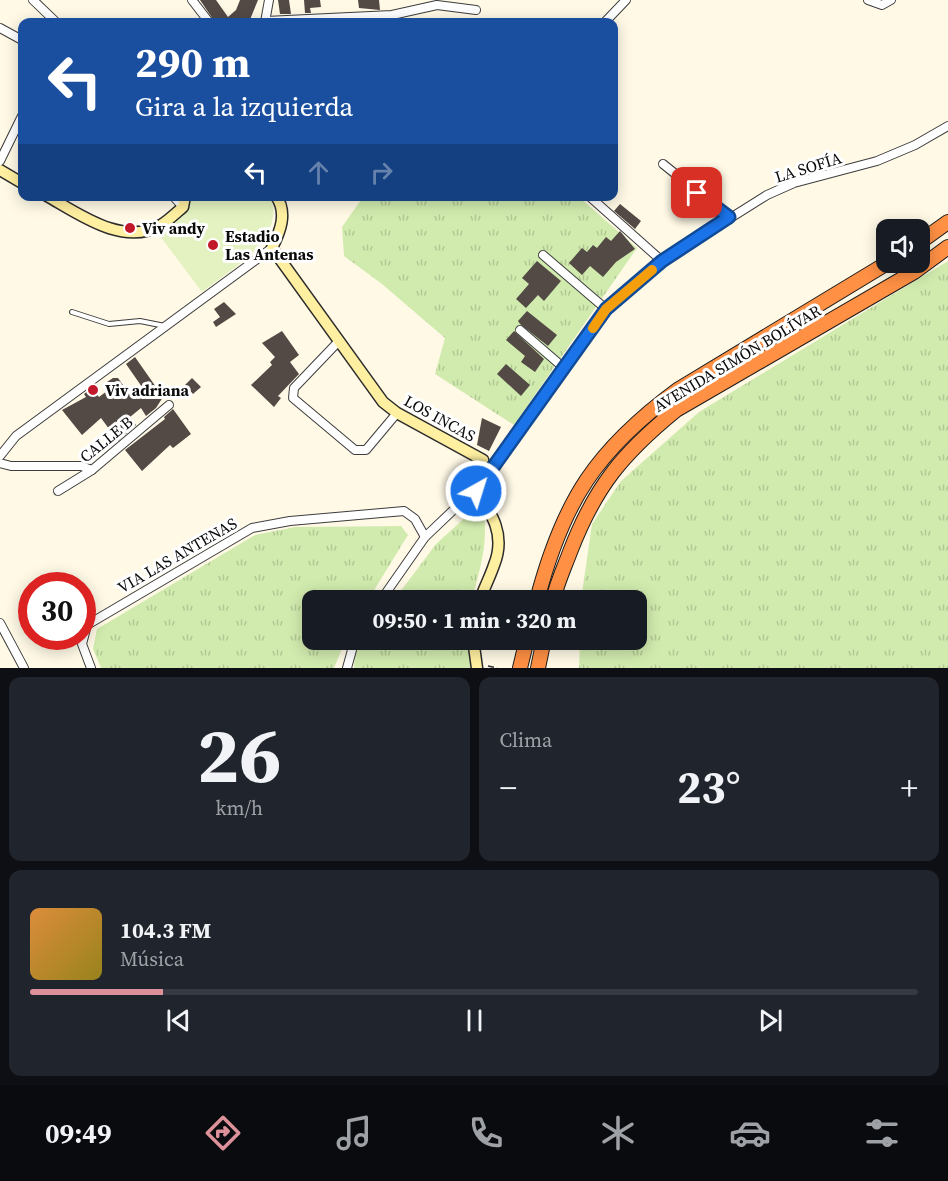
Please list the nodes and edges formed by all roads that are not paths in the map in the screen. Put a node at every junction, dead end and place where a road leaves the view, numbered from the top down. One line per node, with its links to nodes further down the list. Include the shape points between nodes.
1 (33, 0): 8 (street)
2 (192, 0): 9 (street)
3 (269, 0): 10 (street)
4 (626, 0): 12 (street)
5 (868, 0): 6 (street, via 882,5)
6 (891, 0)
7 (476, 10): 11 (street, via 437,5)
8 (52, 18)
9 (206, 18)
10 (267, 18)
11 (393, 18)
12 (609, 18)
13 (0, 28): 14 (street)
14 (18, 38)
15 (18, 124): 17 (street)
16 (948, 126): 25 (street, LA SOFÍA, via 877,161 794,183)
17 (0, 161)
18 (663, 164): 25 (street)
19 (0, 170): 20 (street)
20 (18, 181)
21 (56, 201): 24 (street, via 99,225 132,233 159,226)
22 (280, 201): 29 (street, via 282,216)
23 (595, 201): 31 (street)
24 (184, 202)
25 (729, 217): 31 (street, LA SOFÍA)
26 (948, 222): 27 (highway)
27 (930, 235)
28 (948, 247): 50 (highway, AVENIDA SIMÓN BOLÍVAR, via 914,272 676,410 654,428 604,481 585,513)
29 (272, 248): 35 (street); 37 (street, LOS INCAS)
30 (543, 255): 33 (street)
31 (662, 261): 33 (street, LA SOFÍA)
32 (876, 270): 49 (highway, AVENIDA SIMÓN BOLÍVAR, via 679,389 633,426 593,468 571,504)
33 (606, 309): 38 (street, LA SOFÍA)
34 (72, 312): 35 (lane, via 109,324 140,321)
35 (165, 327): 41 (street, via 16,436)
36 (520, 330): 38 (street)
37 (338, 342): 40 (street, LOS INCAS, via 371,387); 40 (street, via 294,388 293,398 361,452)
38 (564, 368): 45 (street, LA SOFÍA)
39 (169, 405): 43 (street, CALLE B)
40 (397, 413): 45 (street, LOS INCAS, via 479,457 482,465 472,484)
41 (0, 456)
42 (0, 463): 43 (street, via 81,466)
43 (92, 470): 44 (street, CALLE B)
44 (58, 491)
45 (476, 491): 46 (street, LA SOFÍA); 48 (street, via 497,523 500,541)
46 (425, 537): 47 (street, LA SOFÍA); 58 (street, VIA LAS ANTENAS, via 415,519 404,511 252,528 87,625 82,644)
47 (388, 590)
48 (484, 590)
49 (540, 590)
50 (557, 590)
51 (0, 623): 57 (street)
52 (351, 650): 59 (street)
53 (477, 650): 56 (street)
54 (524, 650): 60 (highway)
55 (542, 650): 61 (highway)
56 (482, 667)
57 (24, 668)
58 (91, 668)
59 (347, 668)
60 (520, 668)
61 (538, 668)

